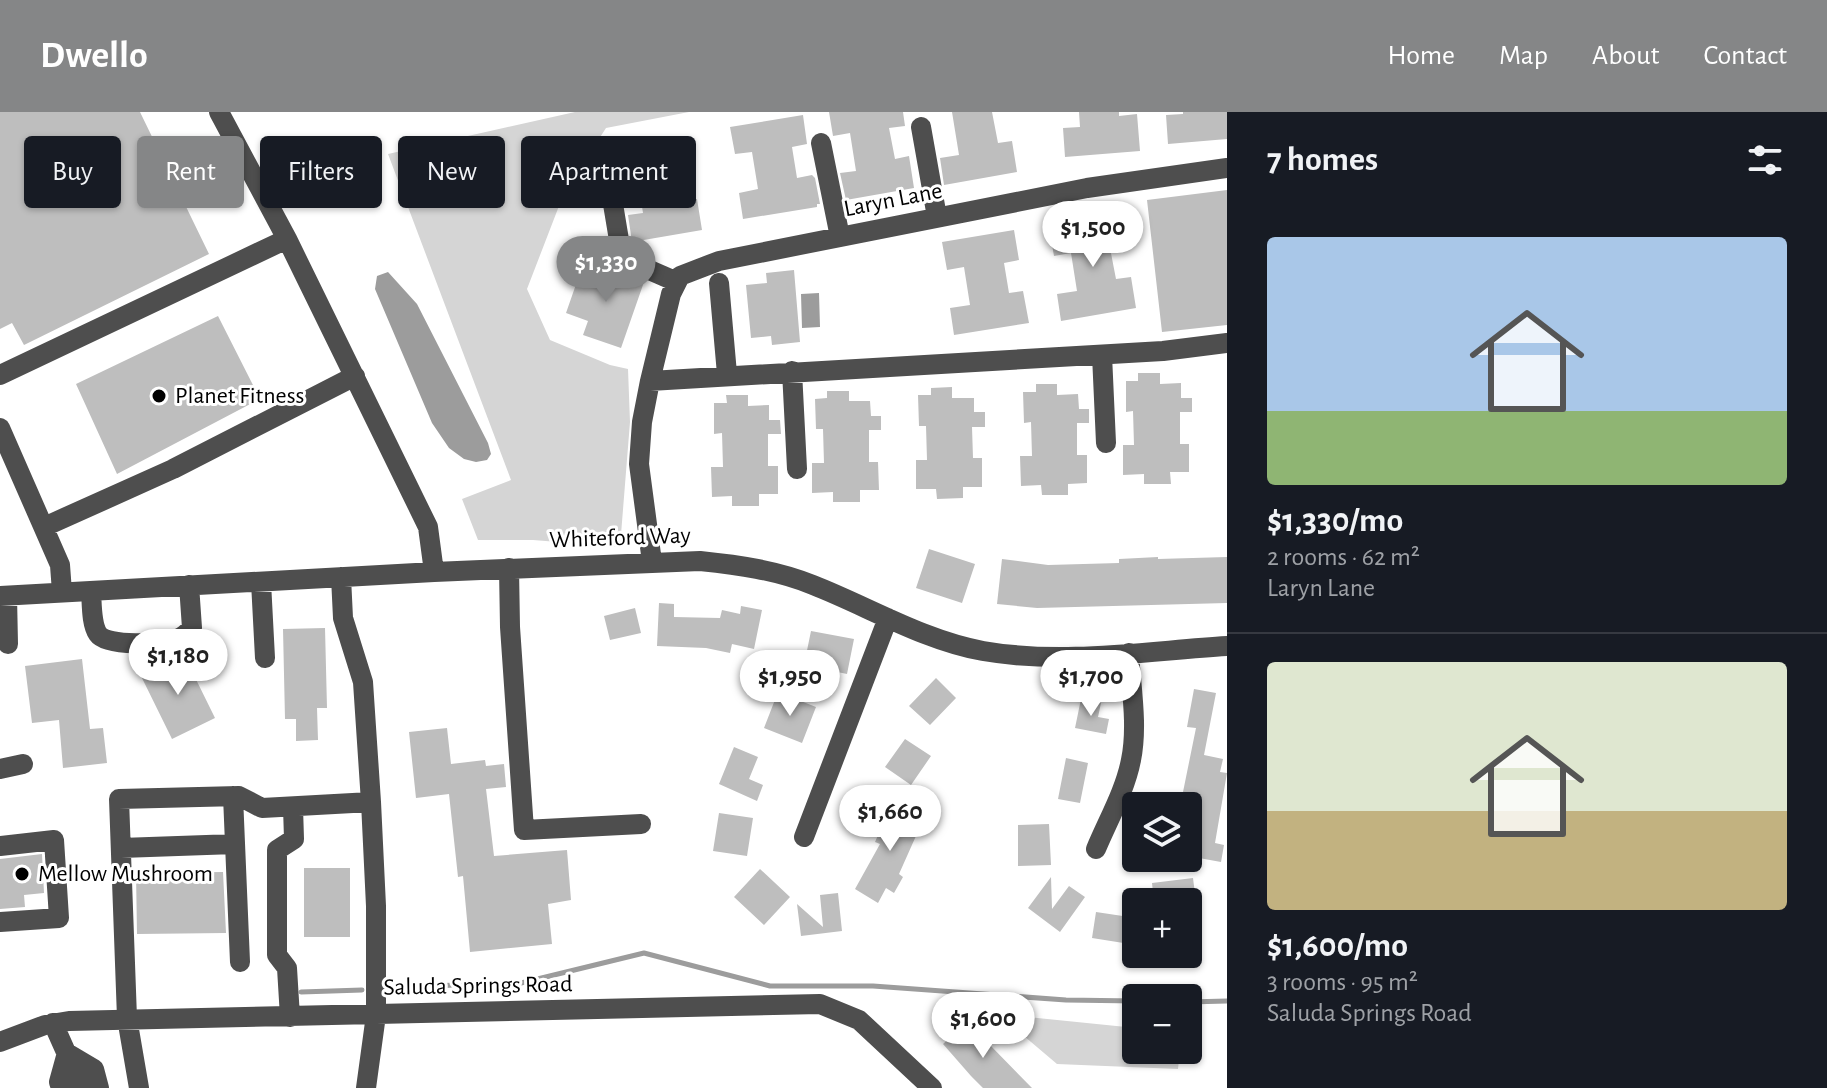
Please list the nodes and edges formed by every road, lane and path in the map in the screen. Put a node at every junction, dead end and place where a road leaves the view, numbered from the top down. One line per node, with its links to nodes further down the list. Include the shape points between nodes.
1 (219, 112): 8 (street)
2 (921, 127): 6 (street)
3 (821, 143): 7 (street)
4 (1227, 168): 6 (street, Laryn Lane)
5 (614, 208): 9 (street, via 622,258)
6 (937, 217): 7 (street, Laryn Lane)
7 (840, 237): 9 (street, Laryn Lane, via 719,261 680,276)
8 (287, 239): 15 (street); 16 (street)
9 (677, 282): 17 (street)
10 (719, 283): 14 (street)
11 (1227, 343): 12 (street)
12 (1102, 355): 13 (street); 19 (street)
13 (792, 371): 14 (street); 20 (street)
14 (727, 374): 17 (street)
15 (0, 375)
16 (355, 376): 21 (street, via 173,469); 24 (street, via 428,527)
17 (650, 381): 22 (street, via 639,464)
18 (1, 432): 21 (street)
19 (1106, 443)
20 (797, 469)
21 (44, 527): 29 (street, via 60,565)
22 (652, 562): 23 (street, Whiteford Way); 31 (street, Whiteford Way, via 700,561 767,570)
23 (509, 568): 24 (street, Whiteford Way); 41 (street, via 524,830)
24 (434, 572): 25 (street, Whiteford Way)
25 (341, 577): 26 (street, Whiteford Way); 39 (street, via 343,618 363,682)
26 (261, 582): 27 (street, Whiteford Way); 35 (street)
27 (189, 585): 28 (street, Whiteford Way); 28 (street, via 192,628 174,640 103,640 95,628)
28 (91, 591): 29 (street, Whiteford Way)
29 (62, 592): 30 (street, Whiteford Way)
30 (3, 596): 32 (street)
31 (888, 618): 34 (street, Whiteford Way, via 982,651 1050,656); 42 (street)
32 (8, 644)
33 (1227, 646): 34 (street, Whiteford Way)
34 (1129, 653): 46 (street, via 1132,759)
35 (265, 658)
36 (23, 764): 37 (street)
37 (0, 769)
38 (233, 796): 40 (street, via 262,808); 43 (street); 45 (street, via 119,799)
39 (371, 802): 40 (street); 49 (street)
40 (293, 807): 50 (street, via 294,839 277,850 277,955 287,968)
41 (641, 824)
42 (804, 837)
43 (235, 844): 45 (street); 48 (street)
44 (0, 846): 47 (street, via 54,840 59,918)
45 (121, 848): 51 (street)
46 (1096, 849)
47 (0, 922)
48 (240, 962)
49 (376, 1015): 50 (street, Saluda Springs Road); 60 (street); 61 (street, Saluda Springs Road, via 820,1004 859,1020)
50 (290, 1017): 51 (street, Saluda Springs Road)
51 (127, 1018): 52 (street, Saluda Springs Road); 59 (street)
52 (53, 1023): 53 (street, Saluda Springs Road); 54 (street)
53 (0, 1042)
54 (67, 1053): 55 (street); 56 (street); 57 (street); 58 (street, via 94,1069)
55 (61, 1088)
56 (72, 1088)
57 (82, 1088)
58 (99, 1088)
59 (139, 1088)
60 (366, 1088)
61 (932, 1088)

